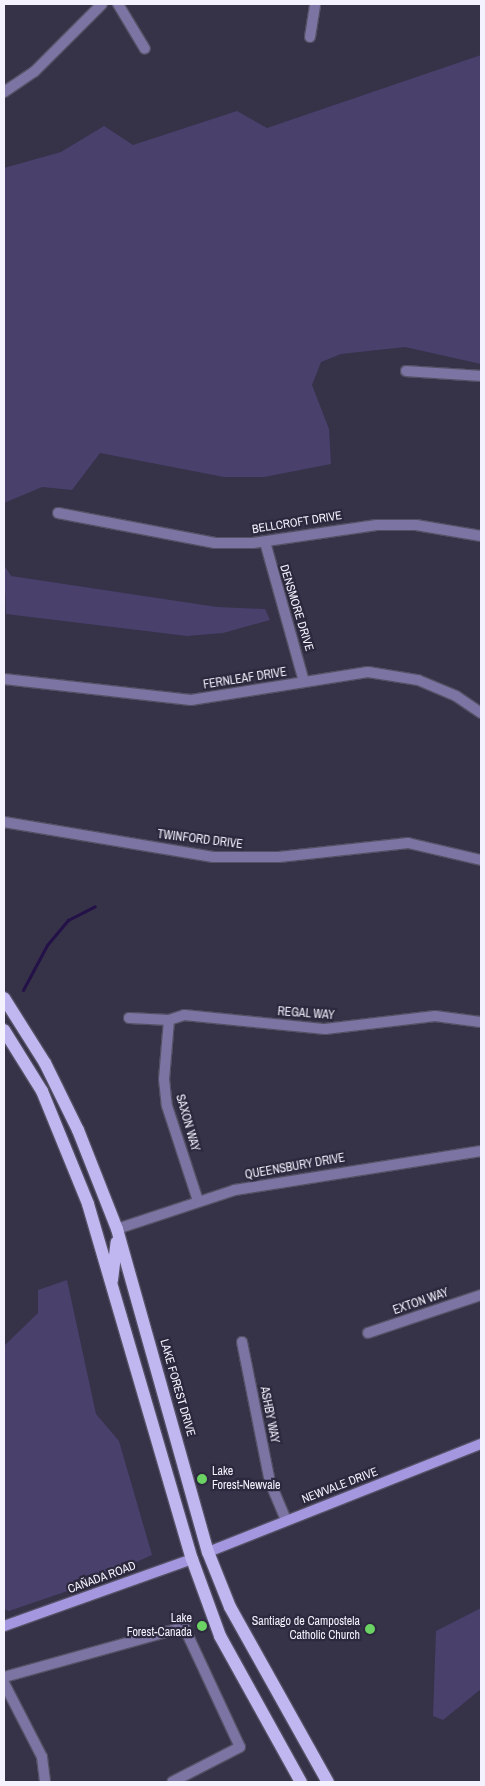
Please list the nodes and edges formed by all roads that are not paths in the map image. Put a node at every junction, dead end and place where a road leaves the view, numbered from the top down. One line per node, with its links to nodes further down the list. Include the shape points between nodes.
1 (102, 4): 6 (street, via 34,72)
2 (118, 4): 5 (street)
3 (315, 4): 4 (street)
4 (310, 37)
5 (145, 49)
6 (4, 92)
7 (406, 371): 8 (street)
8 (481, 376)
9 (58, 513): 11 (street, BELLCROFT DRIVE, via 215,543)
10 (481, 536): 11 (street, BELLCROFT DRIVE, via 416,525 377,525)
11 (265, 542): 13 (street, DENSMORE DRIVE)
12 (4, 679): 13 (street, FERNLEAF DRIVE, via 191,700)
13 (304, 682): 14 (street, FERNLEAF DRIVE, via 340,674 394,675 437,688)
14 (481, 713)
15 (4, 822): 16 (street, TWINFORD DRIVE, via 213,856 279,857 408,843)
16 (481, 860)
17 (4, 998): 23 (main road, LAKE FOREST DRIVE)
18 (4, 1009): 23 (street)
19 (129, 1018): 20 (street, REGAL WAY)
20 (169, 1020): 21 (street, REGAL WAY, via 184,1015 325,1029 434,1016); 25 (street, SAXON WAY, via 164,1079 167,1106)
21 (481, 1022)
22 (4, 1030): 26 (main road, via 42,1091)
23 (32, 1043): 27 (main road, LAKE FOREST DRIVE, via 78,1130)
24 (481, 1151): 25 (street, QUEENSBURY DRIVE, via 266,1184)
25 (198, 1201): 27 (street, QUEENSBURY DRIVE)
26 (88, 1204): 27 (main road); 28 (main road)
27 (117, 1229): 28 (main road, via 116,1268); 34 (main road, LAKE FOREST DRIVE)
28 (112, 1280): 35 (main road)
29 (481, 1294): 30 (street, EXTON WAY)
30 (368, 1333)
31 (242, 1342): 33 (street, ASHBY WAY, via 270,1482)
32 (481, 1444): 33 (street, NEWVALE DRIVE)
33 (286, 1520): 34 (street, NEWVALE DRIVE)
34 (208, 1552): 35 (street, CAÑADA ROAD); 42 (main road, LAKE FOREST DRIVE, via 248,1645)
35 (192, 1559): 36 (street, CAÑADA ROAD); 41 (main road, via 244,1686)
36 (4, 1626)
37 (4, 1677): 40 (street, via 184,1627 240,1746)
38 (4, 1683): 39 (street, via 42,1757)
39 (46, 1782)
40 (172, 1782)
41 (301, 1782)
42 (328, 1782)

